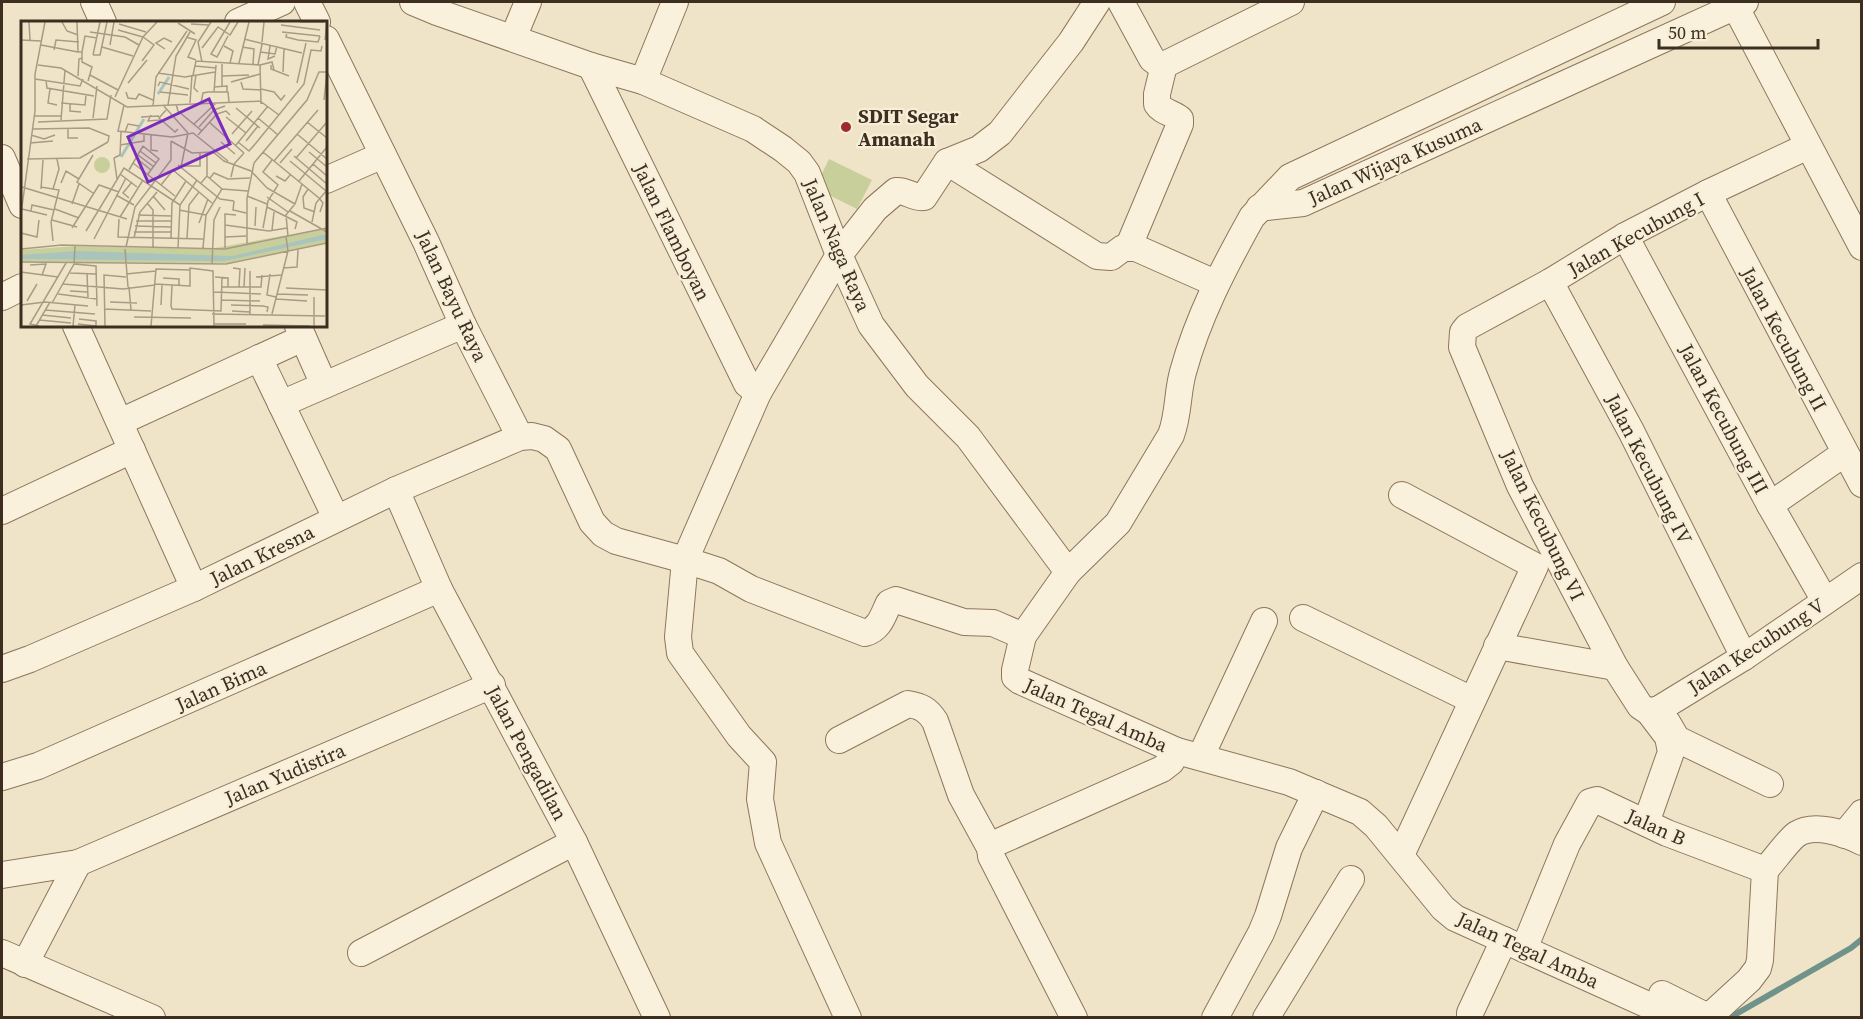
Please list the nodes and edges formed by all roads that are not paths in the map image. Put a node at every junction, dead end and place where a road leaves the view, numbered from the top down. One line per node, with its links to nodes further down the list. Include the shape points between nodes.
1 (94, 2): 12 (street)
2 (282, 2): 13 (street)
3 (307, 2): 14 (street)
4 (413, 2): 15 (street, Jalan Naga Raya)
5 (528, 2): 15 (street)
6 (675, 2): 19 (street)
7 (1096, 2): 22 (street, via 1071,42 1000,133 979,149)
8 (1120, 2): 17 (street, via 1152,59)
9 (1290, 2): 17 (street)
10 (1662, 2): 27 (street, Jalan Wijaya Kusuma, via 1290,177)
11 (1738, 3): 20 (street); 27 (street, Jalan Wijaya Kusuma, via 1303,203)
12 (104, 21)
13 (240, 21)
14 (316, 21)
15 (513, 38): 18 (street, Jalan Naga Raya)
16 (327, 41): 21 (street, Jalan Bayu Raya)
17 (1164, 65): 30 (street, via 1157,105 1179,118 1180,124)
18 (591, 66): 19 (street, Jalan Naga Raya); 42 (street, Jalan Flamboyan, via 747,384)
19 (643, 81): 31 (street, Jalan Naga Raya, via 753,129 799,162 807,173)
20 (1808, 146): 25 (street, Jalan Kecubung I); 29 (street)
21 (383, 155): 24 (street); 36 (street, Jalan Bayu Raya)
22 (947, 162): 30 (street, via 1097,256 1111,257); 31 (street, via 924,197 896,191 875,209)
23 (12, 172): 26 (street)
24 (327, 180)
25 (1708, 194): 28 (street, Jalan Kecubung I); 47 (street, Jalan Kecubung II)
26 (21, 202)
27 (1259, 208): 33 (street, Jalan Tegal Amba)
28 (1625, 236): 32 (street, Jalan Kecubung I); 51 (street, Jalan Kecubung III)
29 (1862, 247)
30 (1128, 248): 33 (street, via 1137,248)
31 (839, 255): 42 (street); 55 (street, Jalan Naga Raya, via 871,325 916,386 968,437)
32 (1550, 282): 38 (street, Jalan Kecubung I); 64 (street, Jalan Kecubung IV, via 1631,431)
33 (1215, 283): 55 (street, Jalan Tegal Amba, via 1190,346 1171,435 1118,523)
34 (21, 288): 35 (street)
35 (2, 297)
36 (463, 325): 41 (street); 45 (street, Jalan Bayu Raya)
37 (76, 327): 44 (street)
38 (1467, 327): 65 (street, Jalan Kecubung VI, via 1462,347 1520,486)
39 (301, 332): 40 (street); 41 (street)
40 (259, 358): 43 (street); 44 (street)
41 (324, 385): 43 (street)
42 (758, 393): 54 (street)
43 (281, 404): 53 (street)
44 (120, 422): 46 (street)
45 (520, 437): 49 (street, Jalan Kresna); 54 (street, via 532,436 558,449 592,522 603,534)
46 (132, 450): 52 (street); 57 (street)
47 (1845, 453): 48 (street, Jalan Kecubung II); 51 (street)
48 (1862, 484)
49 (396, 489): 53 (street, Jalan Kresna); 58 (street, Jalan Pengadilan)
50 (1402, 495): 63 (street, via 1534,566)
51 (1770, 505): 59 (street, Jalan Kecubung III)
52 (2, 511)
53 (336, 518): 57 (street, Jalan Kresna)
54 (685, 560): 62 (street, via 865,633 878,626 889,603 896,600 964,622 1002,625); 92 (street, via 680,652 739,736 763,762 760,799 768,843)
55 (1068, 572): 62 (street, Jalan Tegal Amba)
56 (1862, 576): 59 (street, Jalan Kecubung V)
57 (194, 588): 66 (street, Jalan Kresna)
58 (439, 589): 67 (street, Jalan Pengadilan); 72 (street, Jalan Bima, via 38,766)
59 (1826, 601): 64 (street, Jalan Kecubung V)
60 (1303, 618): 68 (street)
61 (1264, 621): 71 (street)
62 (1023, 636): 71 (street, Jalan Tegal Amba, via 1015,670 1020,681)
63 (1497, 646): 65 (street); 68 (street)
64 (1744, 657): 69 (street, Jalan Kecubung V)
65 (1615, 668): 69 (street, Jalan Kecubung VI, via 1640,706)
66 (2, 669)
67 (492, 685): 78 (street, Jalan Pengadilan); 81 (street, Jalan Yudistira)
68 (1472, 700): 80 (street)
69 (1654, 711): 73 (street, via 1677,739); 76 (street, via 1672,748)
70 (839, 740): 79 (street, via 908,704 930,712 961,795)
71 (1189, 754): 74 (street, Jalan Tegal Amba); 79 (street)
72 (2, 777)
73 (1770, 784)
74 (1316, 793): 80 (street, Jalan Tegal Amba, via 1360,812); 94 (street, via 1285,857 1265,924)
75 (1862, 813): 77 (street)
76 (1646, 823): 82 (street, Jalan B); 85 (street, Jalan B, via 1598,800 1590,802)
77 (1853, 838): 82 (street, via 1813,829 1802,831)
78 (574, 842): 87 (street); 91 (street, Jalan Pengadilan)
79 (990, 848): 93 (street)
80 (1401, 855): 85 (street, Jalan Tegal Amba, via 1455,918)
81 (78, 863): 83 (street, Jalan Yudistira); 88 (street)
82 (1765, 870): 89 (street, via 1760,960 1755,975 1706,1016 1660,993)
83 (2, 875)
84 (1351, 879): 95 (street)
85 (1514, 944): 89 (street, Jalan Tegal Amba); 96 (street)
86 (2, 953): 88 (street)
87 (361, 953)
88 (25, 964): 90 (street)
89 (1644, 1003): 97 (street, Jalan Tegal Amba)
90 (152, 1017)
91 (657, 1017)
92 (848, 1017)
93 (1074, 1017)
94 (1215, 1017)
95 (1266, 1017)
96 (1470, 1017)
97 (1677, 1017)

